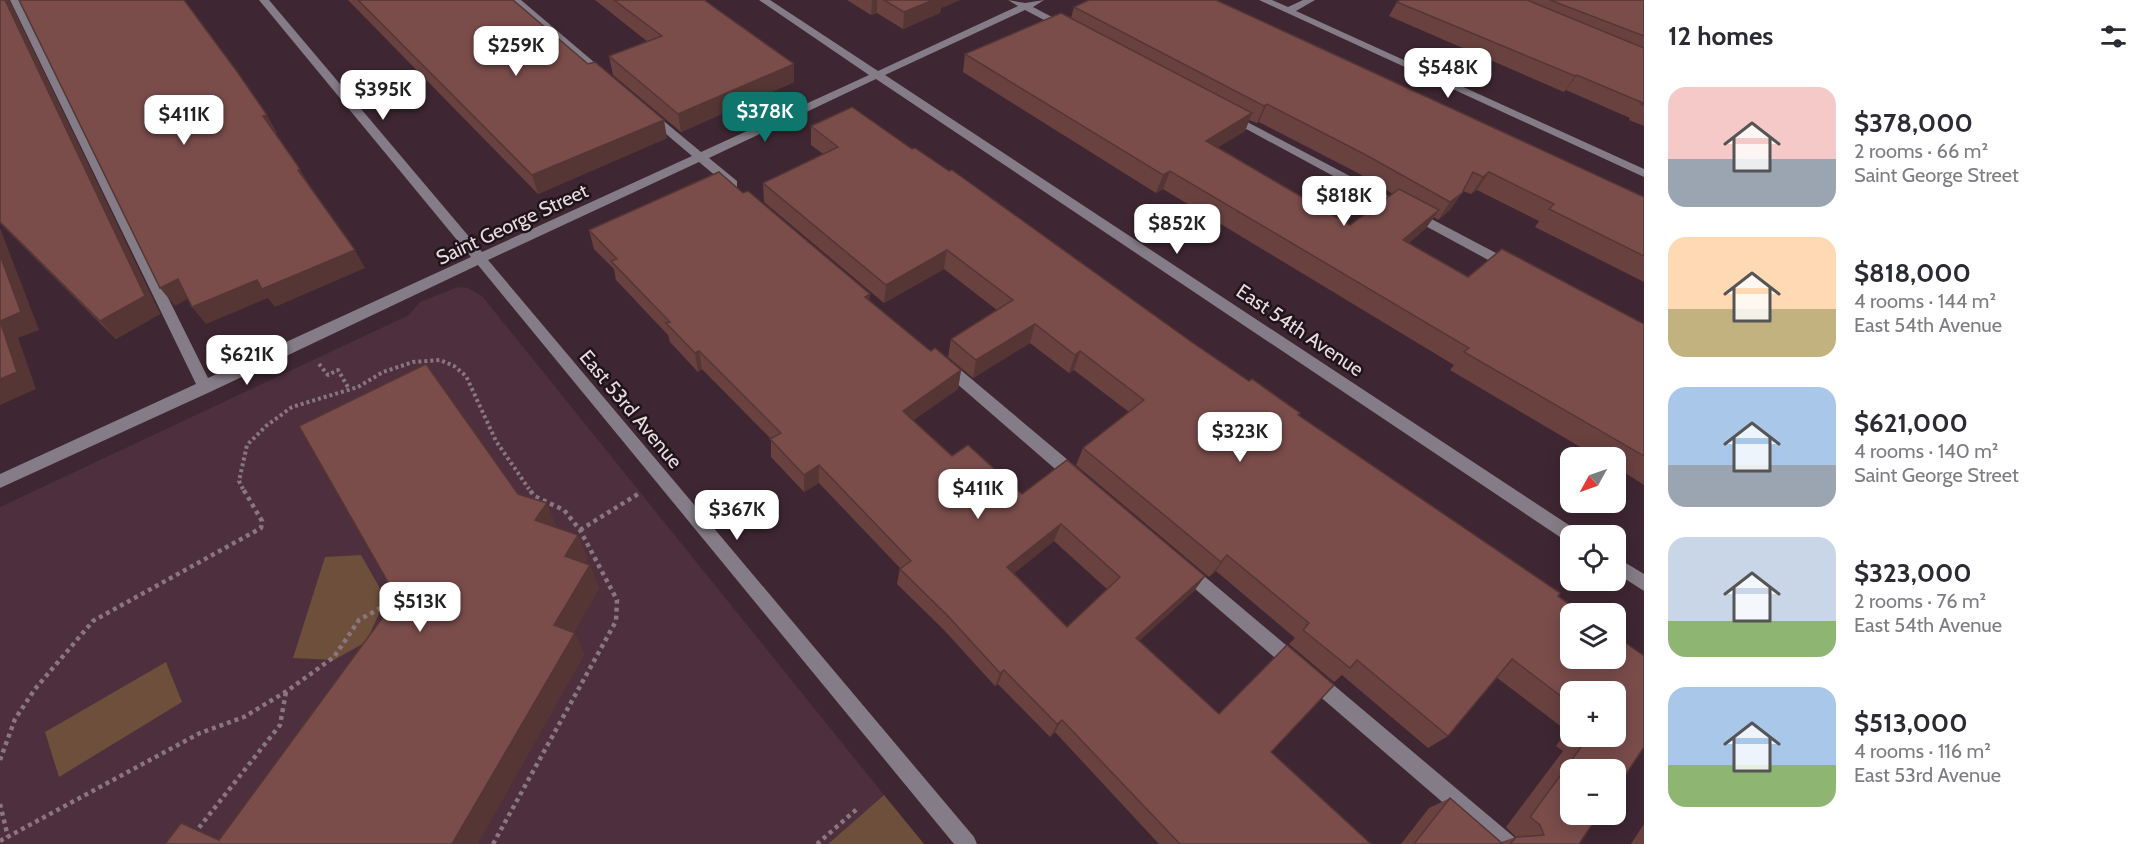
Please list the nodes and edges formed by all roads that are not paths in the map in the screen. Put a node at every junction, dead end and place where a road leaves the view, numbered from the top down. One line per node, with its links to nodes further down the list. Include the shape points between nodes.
1 (15, 0): 22 (street)
2 (264, 0): 19 (street, East 53rd Avenue)
3 (515, 0): 13 (street)
4 (764, 0): 12 (street, East 54th Avenue)
5 (1013, 0): 9 (street)
6 (1039, 0): 9 (street, Saint George Street)
7 (1264, 0): 10 (street)
8 (1310, 0): 10 (street)
9 (1024, 6): 11 (street); 12 (street, Saint George Street)
10 (1288, 11): 17 (street)
11 (1078, 34)
12 (878, 75): 16 (street, Saint George Street); 25 (street, East 54th Avenue)
13 (612, 82)
14 (639, 105): 16 (street)
15 (1214, 108): 20 (street)
16 (700, 158): 18 (street); 19 (street, Saint George Street)
17 (1644, 173)
18 (746, 196)
19 (480, 261): 22 (street, Saint George Street); 29 (street, East 53rd Avenue)
20 (1518, 271)
21 (936, 358): 24 (street)
22 (205, 388): 23 (street, Saint George Street)
23 (0, 481)
24 (1090, 489)
25 (1560, 528)
26 (1171, 558): 30 (street)
27 (1626, 571): 28 (street)
28 (1644, 583)
29 (967, 844)
30 (1507, 844)

